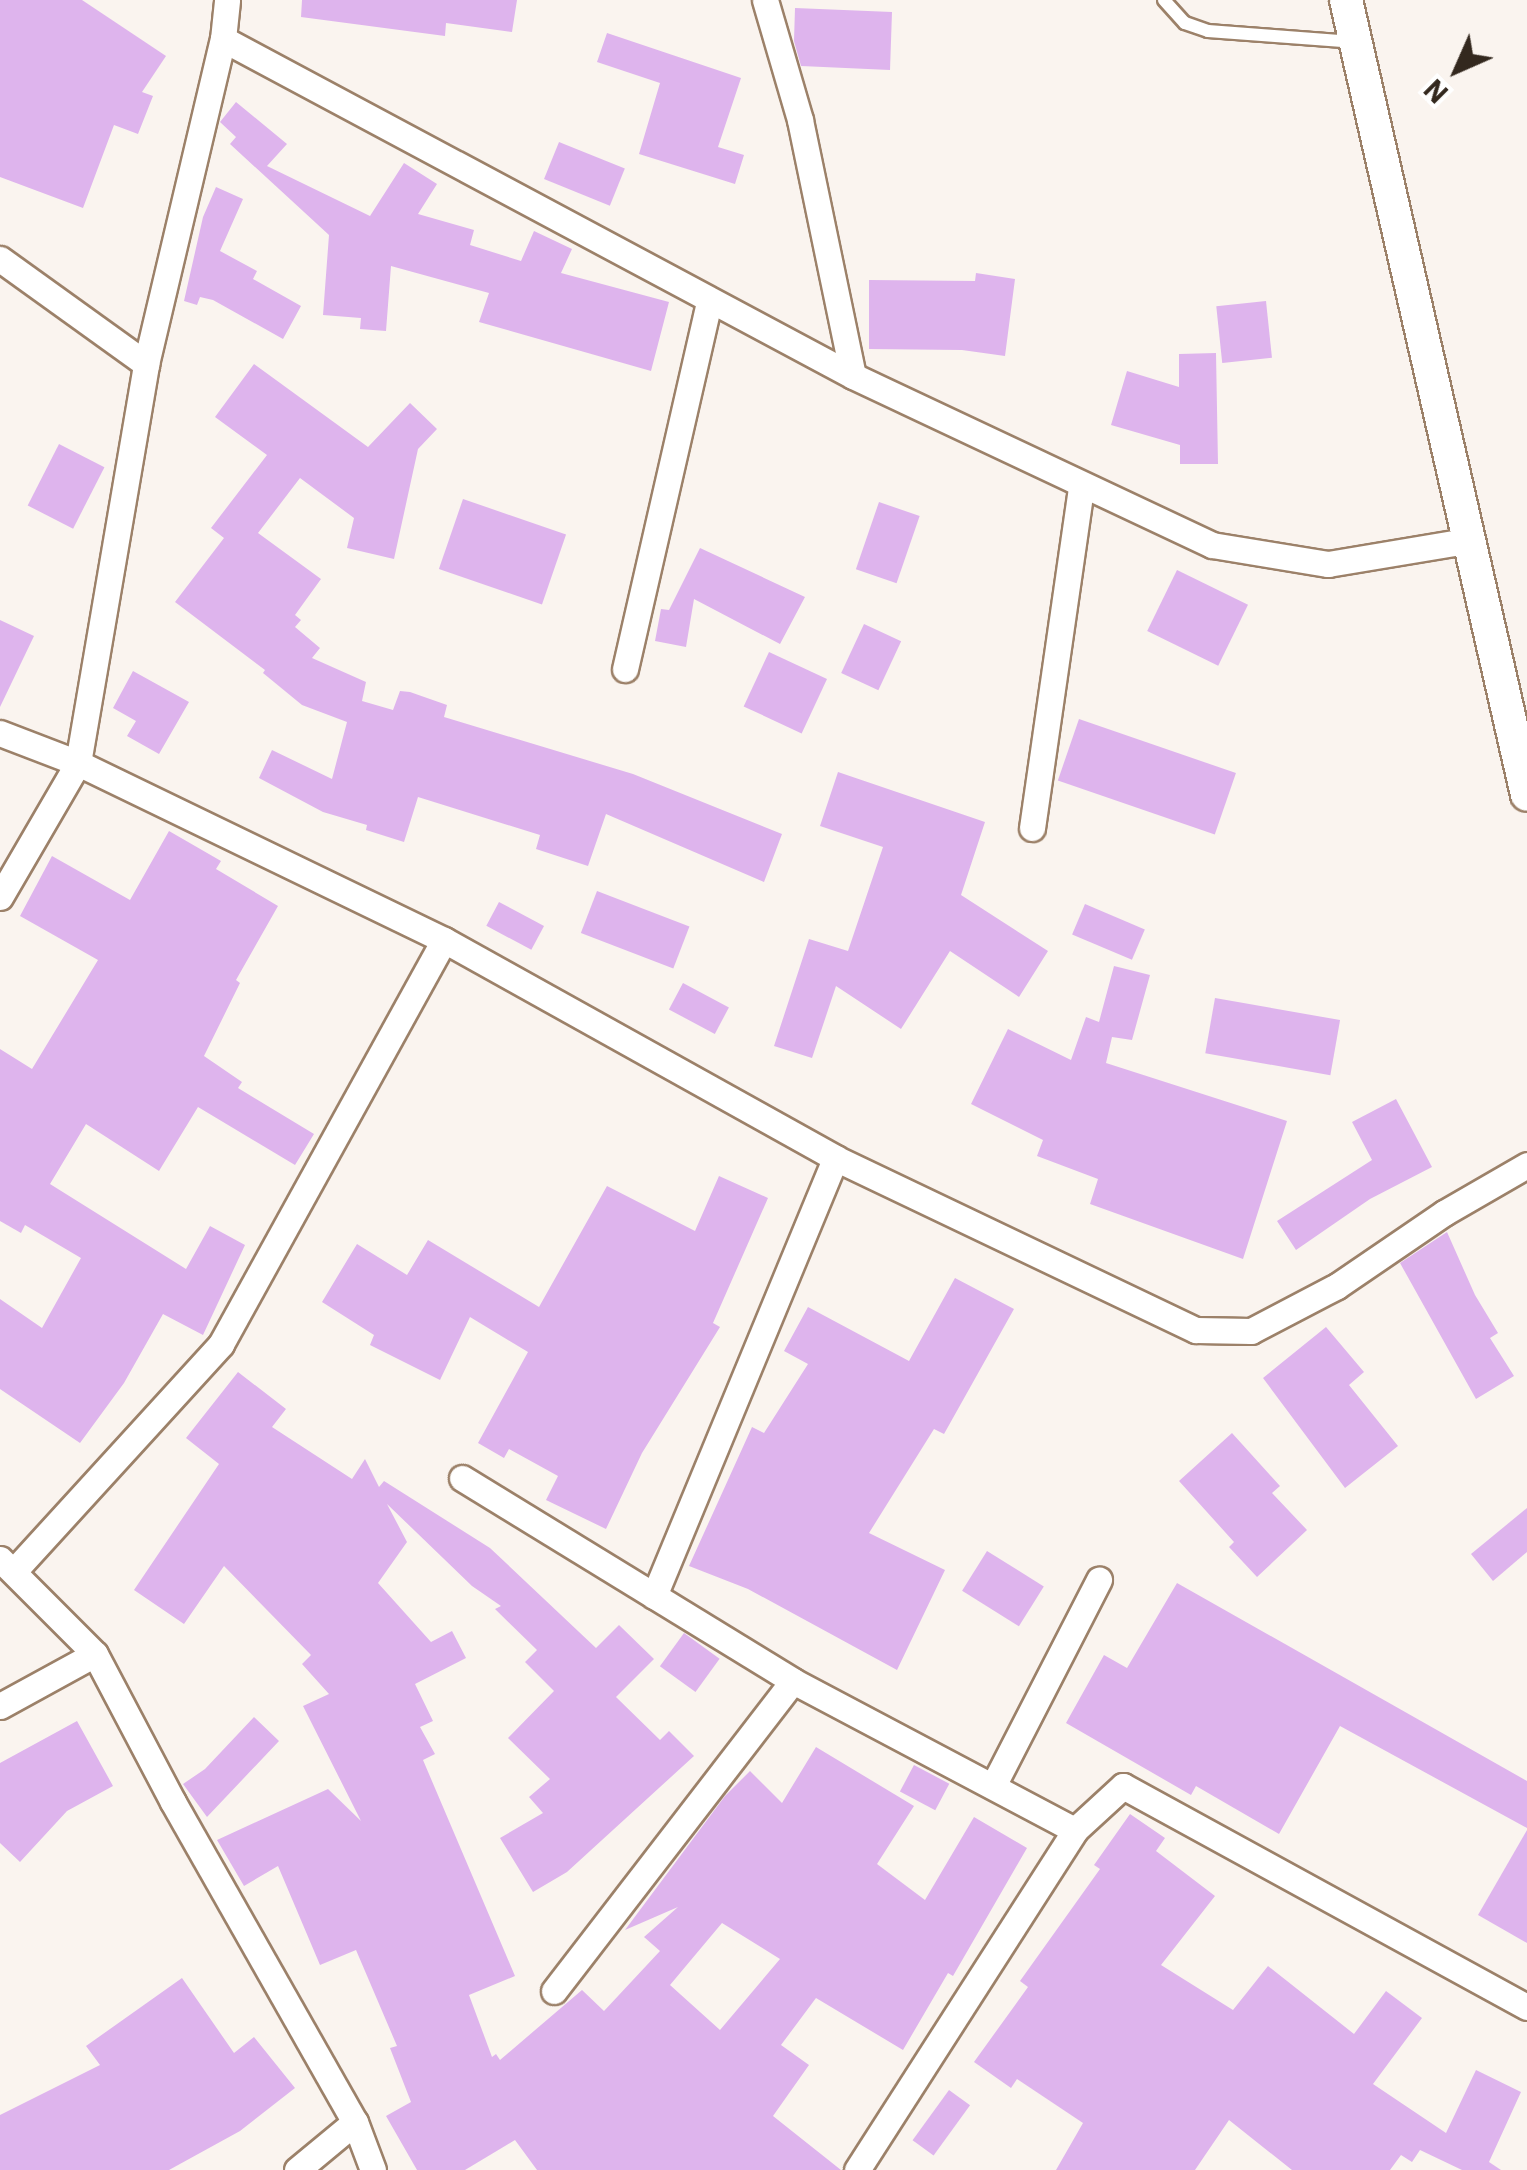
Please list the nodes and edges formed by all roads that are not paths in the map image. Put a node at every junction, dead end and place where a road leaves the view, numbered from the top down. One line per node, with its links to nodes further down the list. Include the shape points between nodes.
1 (227, 0): 5 (street)
2 (765, 0): 10 (street, via 800,120)
3 (1164, 0): 6 (lane, via 1185,23 1208,31)
4 (1346, 0): 6 (street)
5 (223, 40): 8 (street); 9 (street)
6 (1356, 42): 12 (street)
7 (0, 259): 9 (street)
8 (709, 302): 10 (street); 13 (street)
9 (146, 364): 15 (street)
10 (853, 376): 11 (street)
11 (1081, 486): 12 (street, via 1212,546 1328,564); 17 (street)
12 (1472, 540): 16 (street)
13 (625, 669)
14 (0, 732): 15 (street)
15 (78, 763): 18 (street); 19 (street)
16 (1527, 794)
17 (1032, 828)
18 (0, 897)
19 (444, 940): 20 (street); 23 (street, via 220,1344)
20 (835, 1158): 21 (street, via 1196,1330 1251,1331 1336,1286); 25 (street)
21 (1527, 1165)
22 (462, 1478): 25 (street)
23 (7, 1565): 26 (street)
24 (1098, 1580): 29 (street)
25 (654, 1596): 27 (street)
26 (95, 1654): 28 (street); 33 (street)
27 (793, 1680): 29 (street); 31 (street)
28 (0, 1706)
29 (993, 1786): 30 (street)
30 (1075, 1830): 32 (street, via 1123,1786); 36 (street)
31 (554, 1991)
32 (1527, 2008)
33 (355, 2122): 34 (street); 35 (street)
34 (297, 2170)
35 (374, 2170)
36 (857, 2170)

